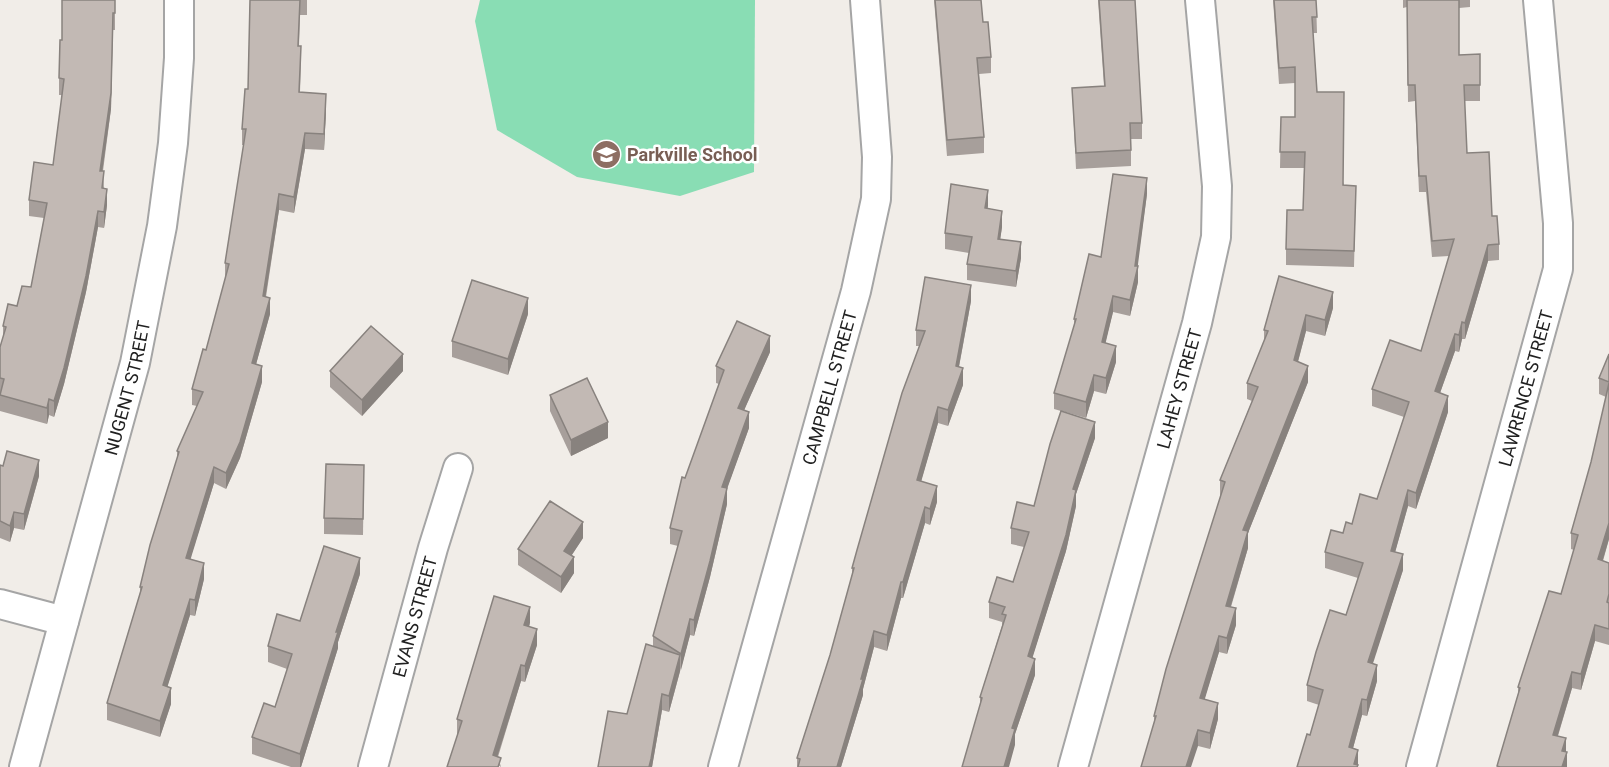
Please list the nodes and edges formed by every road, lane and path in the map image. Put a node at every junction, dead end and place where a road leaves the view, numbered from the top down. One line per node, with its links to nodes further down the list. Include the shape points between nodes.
1 (179, 0): 7 (street, NUGENT STREET, via 173,143 162,226 135,363)
2 (865, 0): 10 (street, CAMPBELL STREET, via 877,157 876,200 856,291)
3 (1200, 0): 11 (street, LAHEY STREET, via 1217,186 1216,237 1197,322)
4 (1538, 0): 12 (street, LAWRENCE STREET, via 1558,223 1558,269)
5 (458, 468): 9 (street, EVANS STREET)
6 (0, 604): 7 (street)
7 (64, 621): 8 (street, NUGENT STREET)
8 (27, 766)
9 (373, 767)
10 (723, 767)
11 (1073, 767)
12 (1421, 767)

